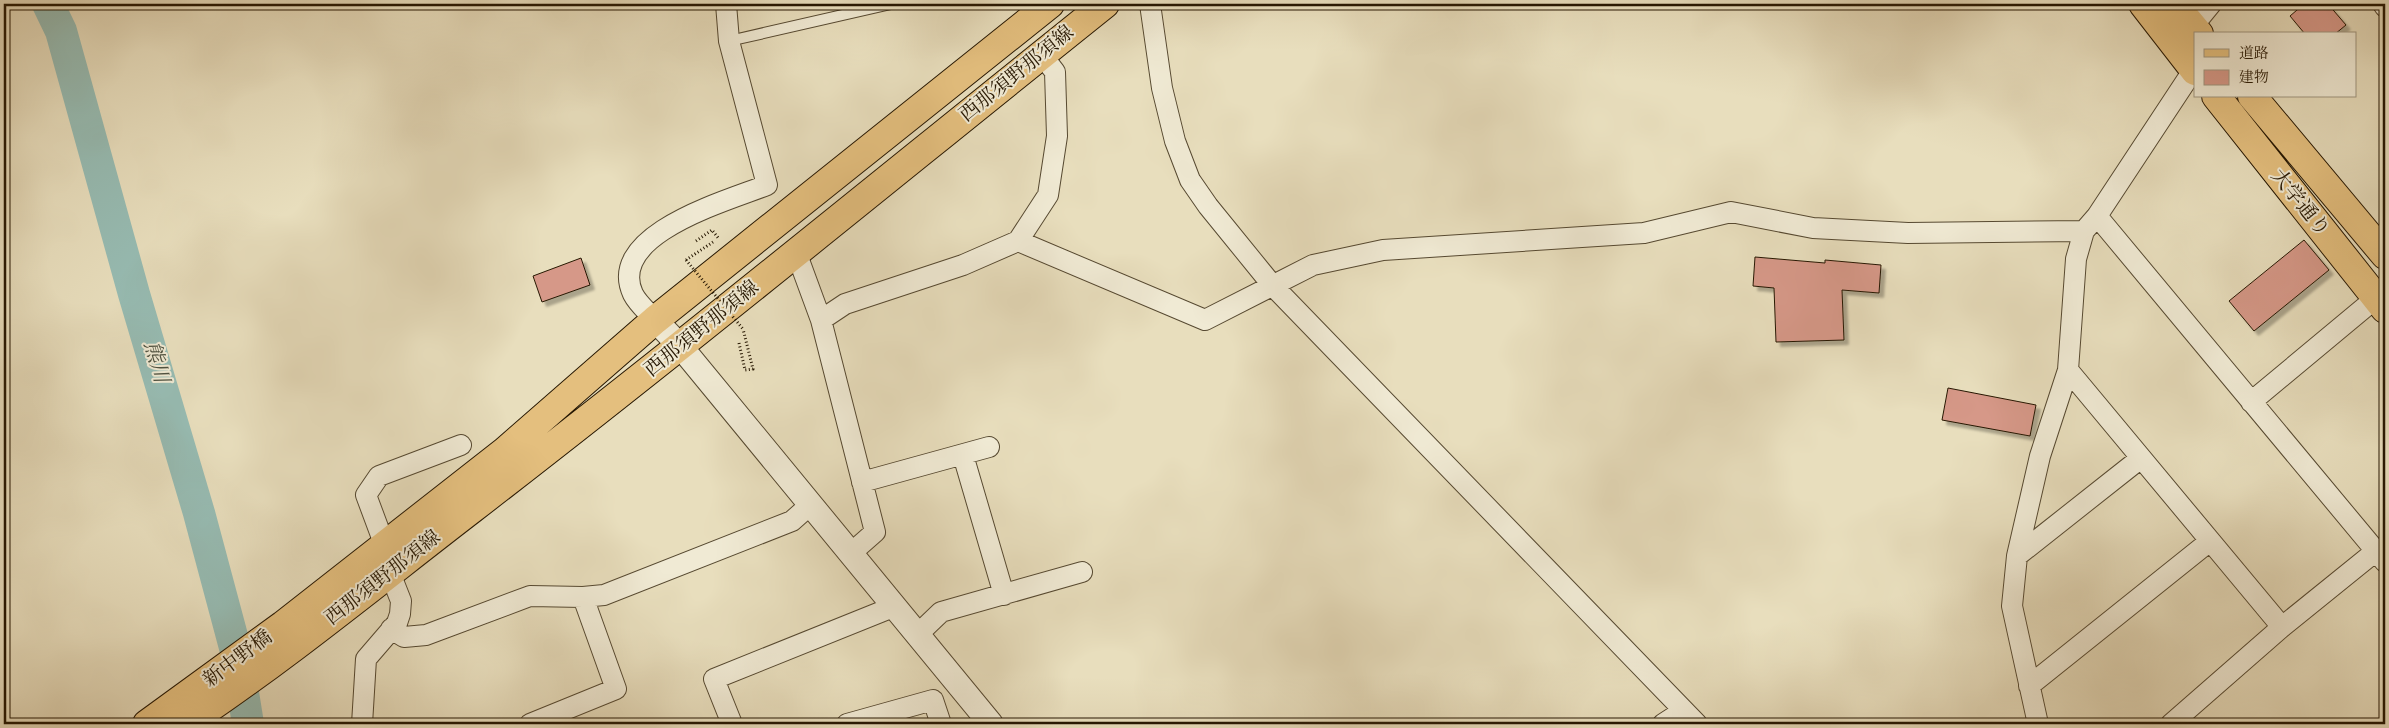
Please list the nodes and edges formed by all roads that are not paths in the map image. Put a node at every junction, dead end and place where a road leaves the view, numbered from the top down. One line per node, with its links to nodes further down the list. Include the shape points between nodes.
1 (726, 4): 10 (street)
2 (891, 4): 10 (lane)
3 (1105, 4): 11 (main road, 西那須野那須線)
4 (1150, 4): 20 (street, via 1162,88 1175,141 1190,180)
5 (2143, 4): 12 (main road)
6 (2174, 4): 9 (main road)
7 (2211, 4): 9 (street)
8 (1044, 6): 22 (main road, 西那須野那須線)
9 (2196, 30)
10 (729, 41): 22 (street, via 767,185 670,224 644,244 631,267 630,283 636,300)
11 (1042, 55): 17 (street, via 1054,72 1058,136 1048,195); 18 (main road, 西那須野那須線)
12 (2194, 69)
13 (2194, 71): 16 (street)
14 (2218, 98): 21 (main road, 大学通り)
15 (2254, 98): 19 (main road, 大学通り)
16 (2090, 224): 20 (street, via 1908,233 1813,228 1731,212 1644,233 1383,250 1313,266); 25 (street, via 2076,258); 26 (street)
17 (1018, 240): 20 (street, via 1205,320); 23 (street, via 963,265 845,304)
18 (796, 252): 23 (street); 24 (main road, 西那須野那須線)
19 (2385, 255)
20 (1273, 286): 49 (street)
21 (2381, 303): 26 (street)
22 (655, 320): 24 (street); 34 (main road, 西那須野那須線, via 505,450)
23 (821, 320): 31 (street)
24 (681, 347): 32 (street); 39 (main road, 西那須野那須線)
25 (2068, 370): 30 (street); 36 (street, via 2040,456)
26 (2251, 402): 37 (street)
27 (460, 445): 34 (street, via 379,476 366,495)
28 (989, 447): 29 (street)
29 (963, 455): 31 (street); 40 (street)
30 (2141, 458): 33 (street); 36 (street)
31 (862, 482): 35 (street, via 876,532)
32 (810, 505): 35 (street); 41 (street, via 792,521 604,595)
33 (2210, 541): 43 (street); 47 (street)
34 (384, 546): 39 (street); 46 (main road, 西那須野那須線)
35 (850, 554): 42 (street)
36 (2016, 556): 47 (street, via 2012,606)
37 (2380, 556): 43 (street)
38 (1082, 572): 40 (street)
39 (390, 573): 44 (street, via 401,601 400,614); 46 (main road, 西那須野那須線)
40 (1004, 595): 45 (street, via 942,612)
41 (583, 597): 44 (street, via 530,596 426,635 404,636); 52 (street, via 616,689)
42 (893, 607): 45 (street); 53 (street, via 714,679)
43 (2282, 627): 59 (street)
44 (391, 629): 51 (street, via 366,659)
45 (917, 635): 56 (street)
46 (289, 637): 48 (main road, 新中野橋)
47 (2029, 686): 58 (street)
48 (190, 712): 50 (main road)
49 (1690, 718): 57 (street)
50 (147, 724)
51 (362, 724)
52 (530, 724)
53 (732, 724)
54 (847, 724): 55 (street, via 933,700)
55 (941, 724)
56 (991, 724)
57 (1663, 724)
58 (2038, 724)
59 (2171, 724)

